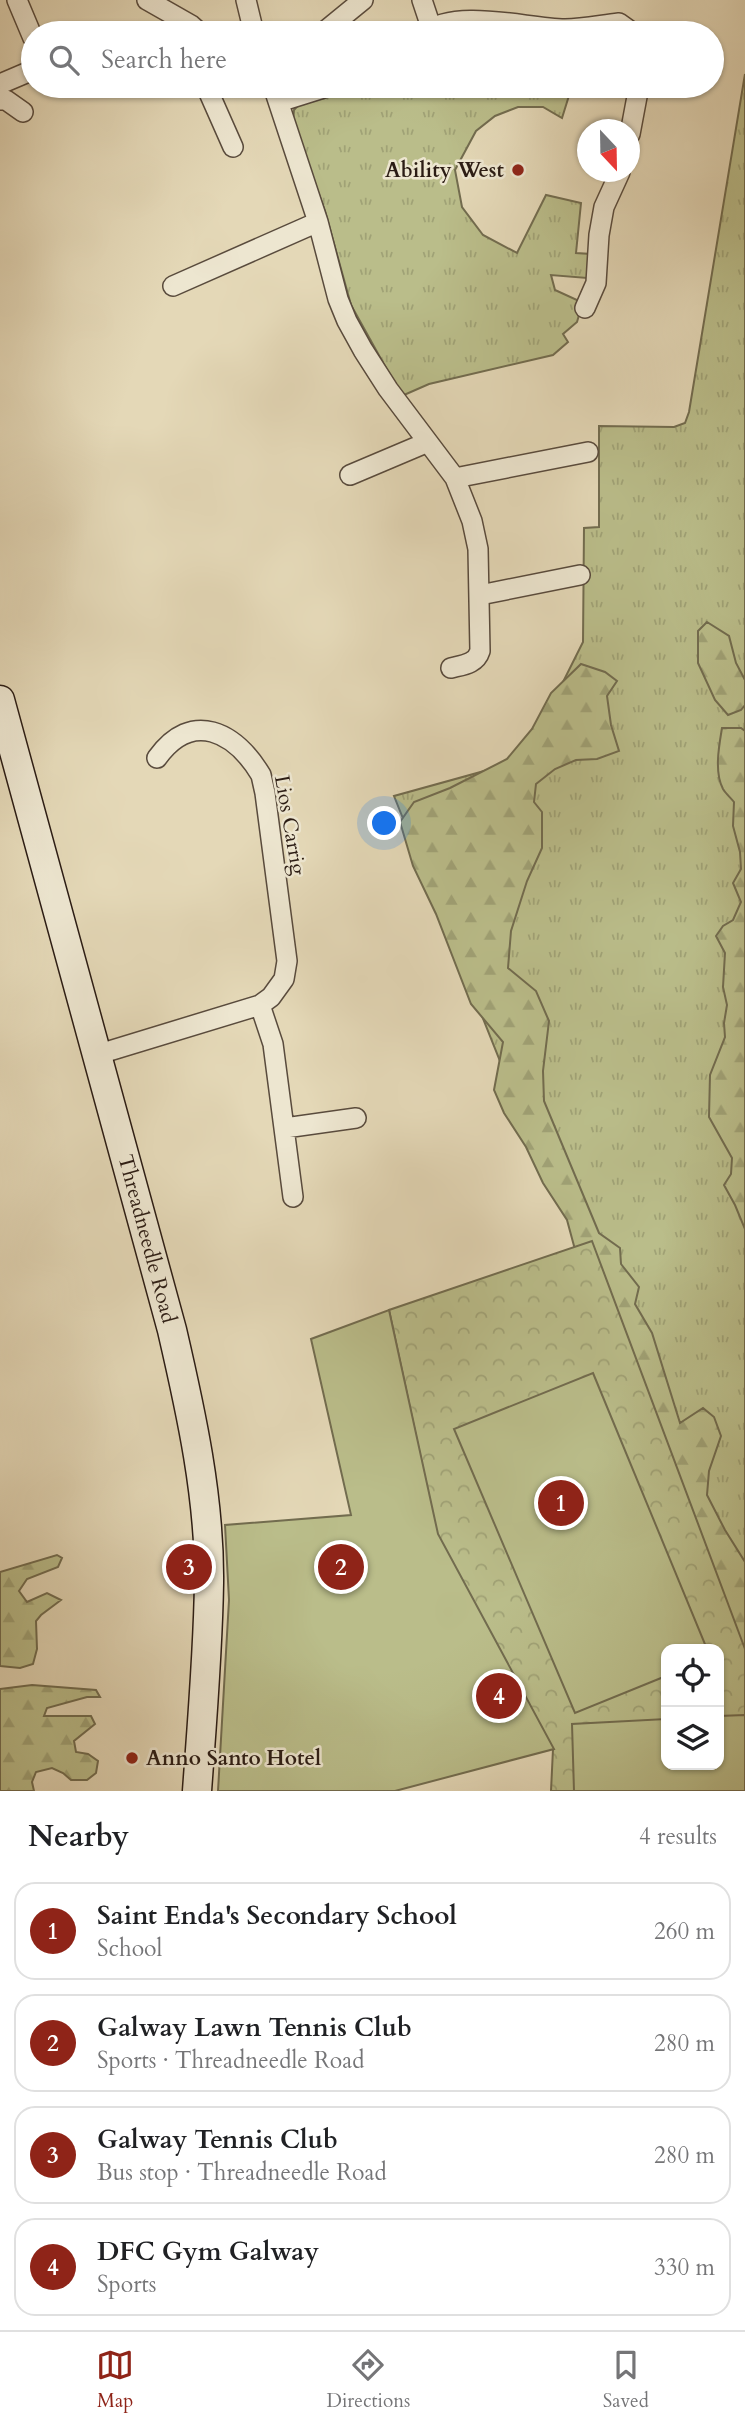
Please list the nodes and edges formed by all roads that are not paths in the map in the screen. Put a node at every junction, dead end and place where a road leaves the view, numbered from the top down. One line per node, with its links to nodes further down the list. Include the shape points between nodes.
1 (17, 0): 6 (street)
2 (147, 0): 7 (street)
3 (246, 0): 8 (street)
4 (363, 0): 9 (street)
5 (422, 0): 10 (street)
6 (26, 21)
7 (184, 21)
8 (248, 21)
9 (337, 21)
10 (425, 21)
11 (21, 75): 12 (street)
12 (0, 84)
13 (211, 98): 19 (street)
14 (277, 98): 21 (street)
15 (636, 98): 18 (street)
16 (0, 100): 17 (street)
17 (23, 112)
18 (632, 119)
19 (233, 146)
20 (616, 182): 23 (street, via 601,220 596,282)
21 (318, 222): 22 (street); 24 (street, via 338,299 355,337)
22 (173, 286)
23 (585, 309)
24 (428, 442): 26 (street); 27 (street)
25 (588, 452): 27 (street)
26 (350, 475)
27 (455, 478): 29 (street, via 476,534)
28 (580, 575): 29 (street)
29 (480, 595): 30 (street, via 478,657)
30 (452, 668)
31 (0, 699): 34 (main road, Threadneedle Road)
32 (157, 758): 33 (street, Lios Carrig, via 176,737 206,730 236,743 261,775 287,961 284,979)
33 (260, 1005): 34 (street); 36 (street, via 271,1032)
34 (96, 1055): 38 (main road, Threadneedle Road, via 172,1330 204,1491 209,1581)
35 (356, 1118): 36 (street)
36 (285, 1128): 37 (street)
37 (293, 1197)
38 (197, 1791)

